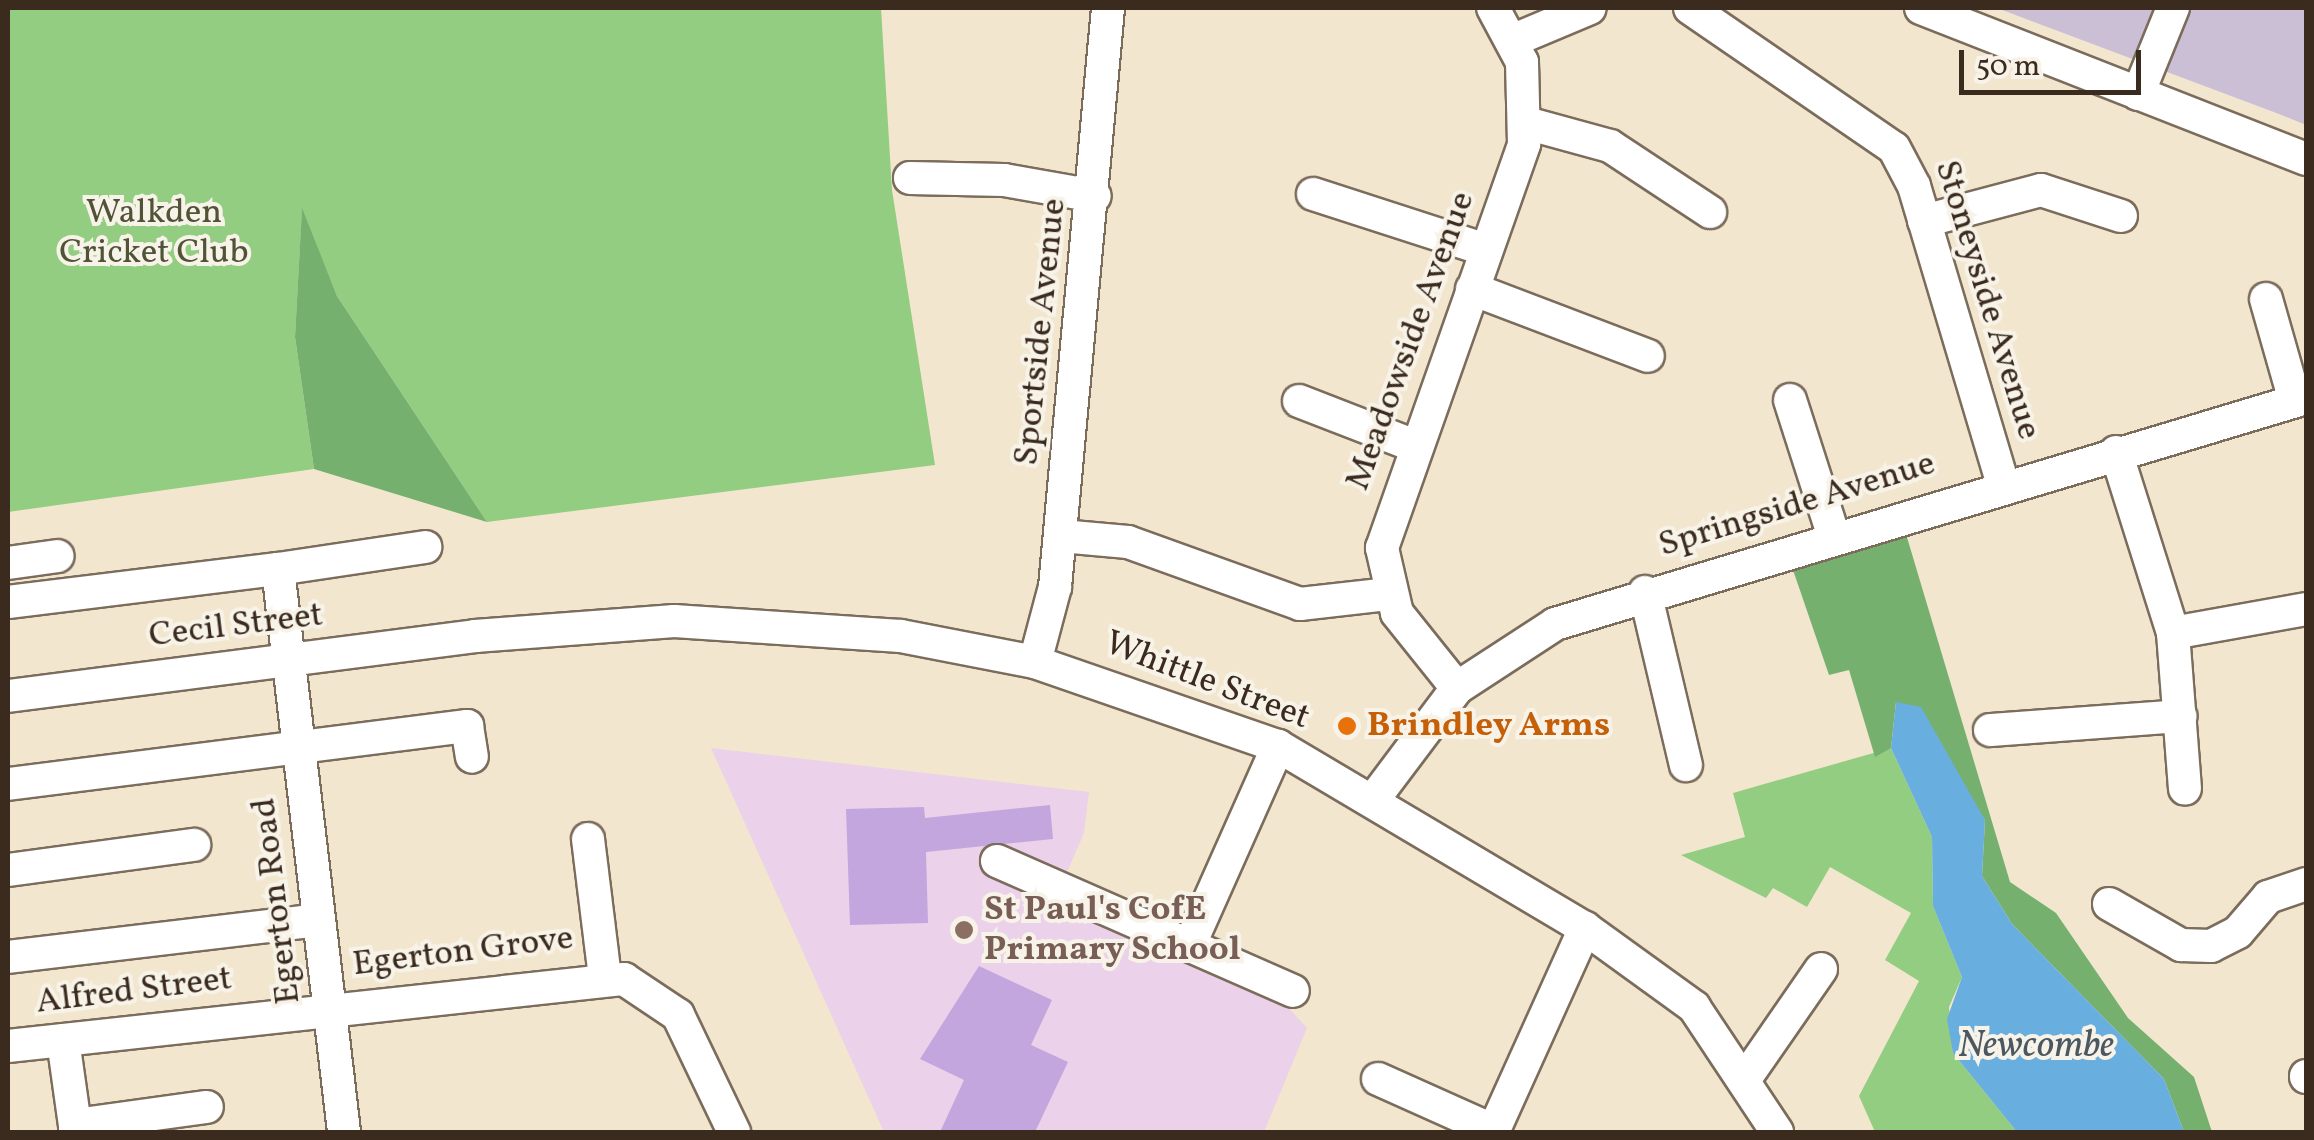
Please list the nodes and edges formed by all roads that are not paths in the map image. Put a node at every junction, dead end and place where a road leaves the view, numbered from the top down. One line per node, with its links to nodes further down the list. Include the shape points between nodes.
1 (1108, 8): 13 (street, Sportside Avenue)
2 (1494, 8): 7 (street, Meadowside Avenue)
3 (1590, 8): 7 (street)
4 (1690, 8): 16 (street, Stoneyside Avenue, via 1894,148)
5 (1921, 8): 8 (street)
6 (2173, 8): 8 (street)
7 (1514, 40): 9 (street, Meadowside Avenue)
8 (2138, 94): 10 (street)
9 (1526, 123): 14 (street, via 1610,146); 17 (street, Meadowside Avenue)
10 (2306, 159)
11 (910, 178): 13 (street, via 1004,180)
12 (1313, 194): 17 (street)
13 (1096, 196): 28 (street, Sportside Avenue)
14 (1710, 212)
15 (2104, 217): 16 (street, via 2041,190)
16 (1924, 220): 26 (street, Stoneyside Avenue)
17 (1486, 250): 18 (street, Meadowside Avenue)
18 (1472, 289): 20 (street); 24 (street, Meadowside Avenue)
19 (2266, 299): 21 (street)
20 (1648, 356)
21 (2301, 399): 25 (street, Springside Avenue)
22 (1298, 400): 24 (street)
23 (1788, 413): 27 (street)
24 (1415, 446): 34 (street, Meadowside Avenue, via 1386,524)
25 (2116, 452): 26 (street, Springside Avenue); 37 (street)
26 (2003, 485): 27 (street, Springside Avenue)
27 (1833, 534): 33 (street, Springside Avenue)
28 (1061, 536): 34 (street, via 1128,542 1300,604); 40 (street, Sportside Avenue)
29 (425, 547): 32 (street)
30 (58, 556): 31 (street)
31 (8, 563)
32 (278, 569): 35 (street); 39 (street, Egerton Road)
33 (1646, 592): 41 (street, Springside Avenue, via 1525,639); 48 (street)
34 (1389, 594): 41 (street)
35 (8, 602)
36 (2306, 609): 37 (street)
37 (2173, 633): 43 (street)
38 (474, 636): 39 (street, Cecil Street); 40 (street, Whittle Street, via 730,622 901,636)
39 (289, 660): 42 (street, Cecil Street); 46 (street, Egerton Road)
40 (1035, 662): 45 (street, Whittle Street)
41 (1457, 688): 51 (street, Springside Avenue)
42 (8, 696)
43 (2180, 716): 44 (street); 50 (street)
44 (1990, 730)
45 (1278, 746): 51 (street, Whittle Street); 60 (street)
46 (299, 748): 47 (street, via 467,726); 49 (street); 58 (street, Egerton Road)
47 (472, 757)
48 (1686, 765)
49 (8, 784)
50 (2186, 789)
51 (1376, 796): 59 (street, Whittle Street)
52 (194, 845): 55 (street)
53 (580, 856): 63 (street, Egerton Grove)
54 (998, 862): 60 (street)
55 (8, 870)
56 (2306, 884): 57 (street, via 2268,897 2238,932 2210,946 2181,945)
57 (2109, 904)
58 (319, 920): 61 (street); 65 (street, Egerton Road)
59 (1585, 928): 69 (street, Whittle Street, via 1694,1007); 74 (street)
60 (1190, 944): 64 (street)
61 (8, 958)
62 (1821, 969): 69 (street)
63 (606, 977): 65 (street, Egerton Grove); 73 (street, Egerton Grove, via 663,1000 684,1051)
64 (1292, 991)
65 (330, 1008): 66 (street, Alfred Street); 72 (street, Egerton Road)
66 (62, 1040): 67 (street, Alfred Street); 71 (street)
67 (8, 1046)
68 (1379, 1076): 74 (street)
69 (1747, 1076): 75 (street, Whittle Street)
70 (207, 1107): 71 (street)
71 (75, 1129)
72 (344, 1132)
73 (734, 1132)
74 (1493, 1132)
75 (1778, 1132)

